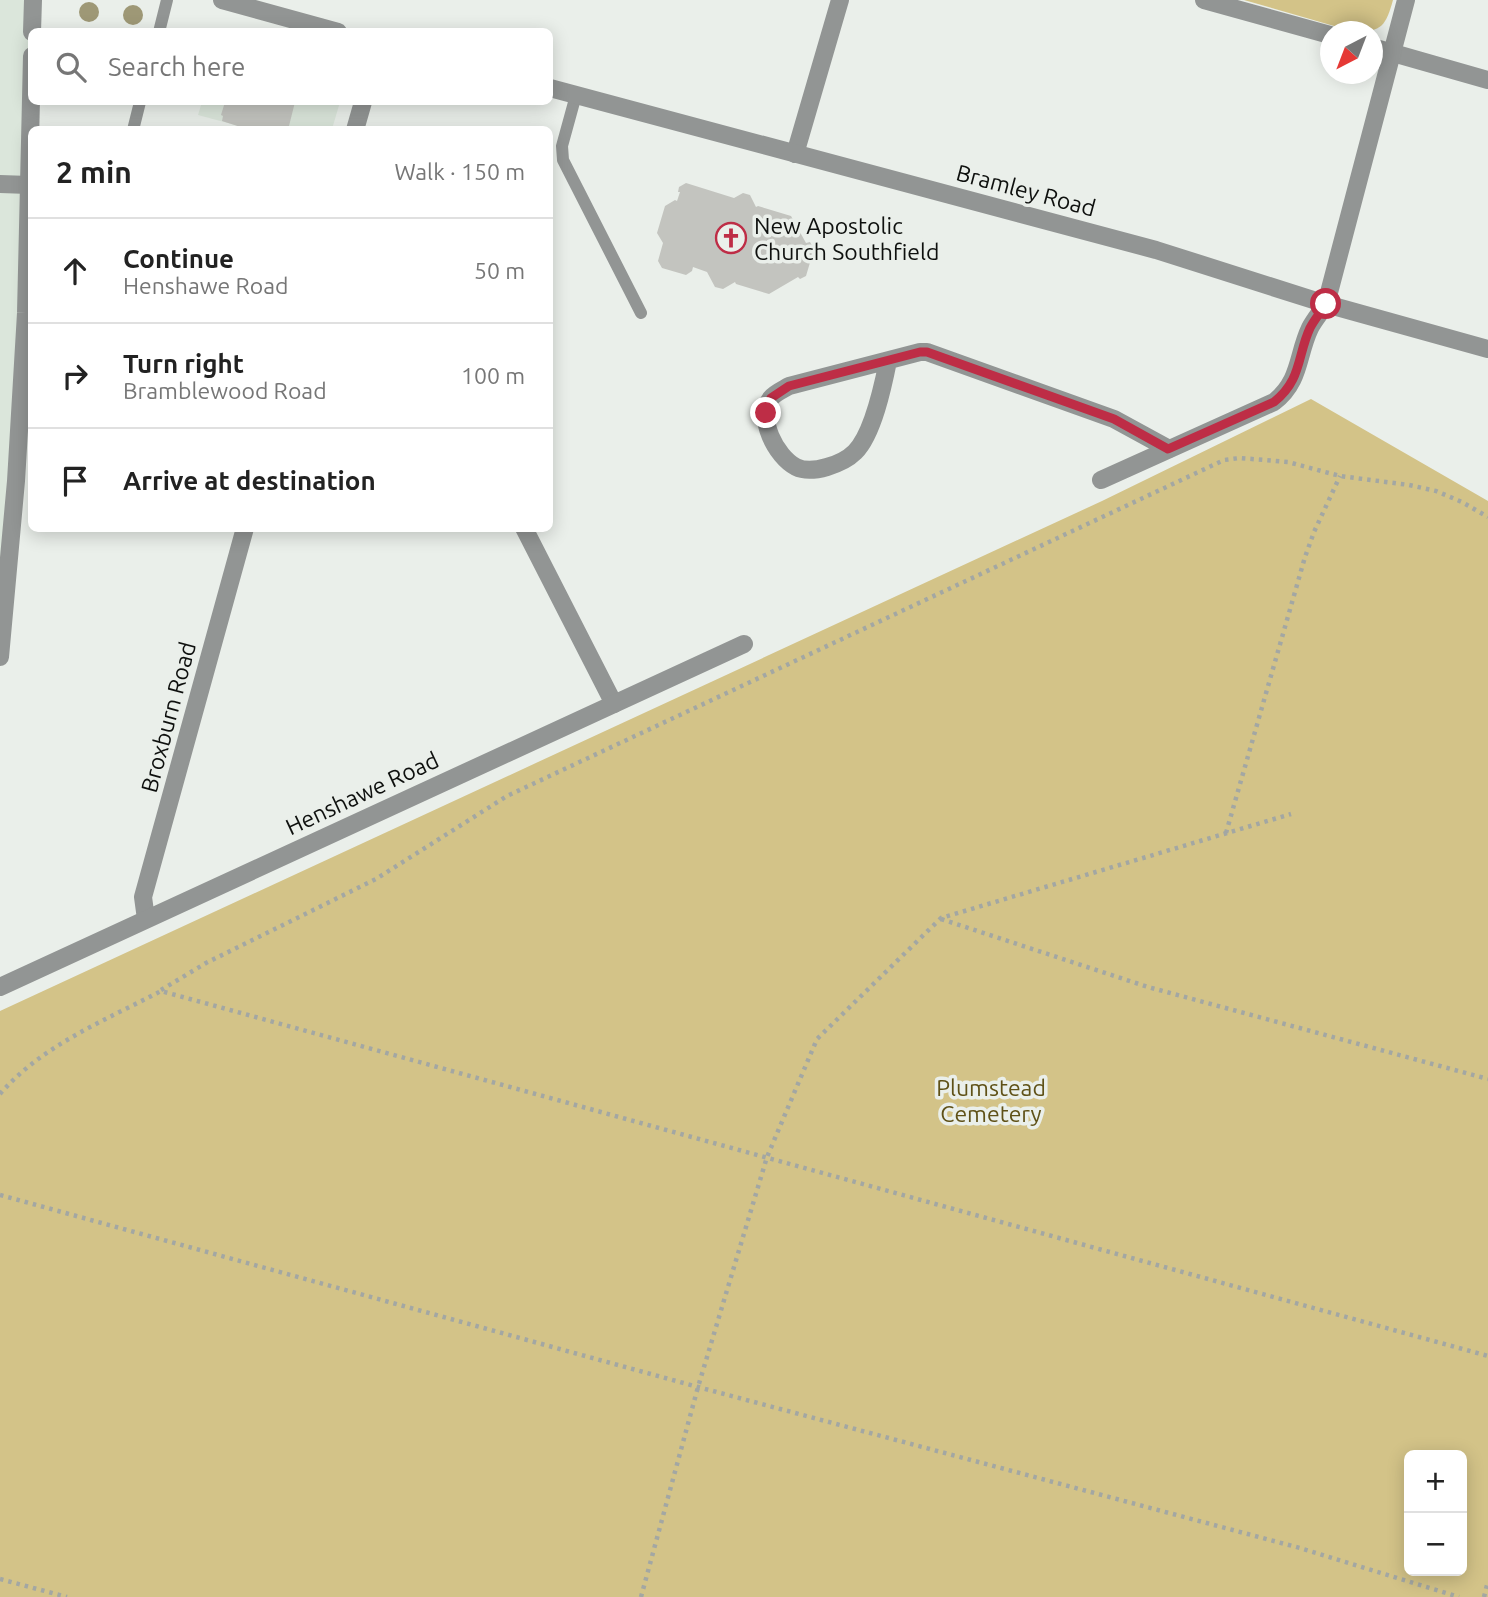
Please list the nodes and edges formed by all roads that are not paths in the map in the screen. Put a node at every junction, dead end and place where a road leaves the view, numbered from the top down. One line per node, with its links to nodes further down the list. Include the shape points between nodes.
1 (33, 0): 8 (street)
2 (167, 0): 9 (lane)
3 (222, 0): 7 (street)
4 (841, 0): 23 (street)
5 (1204, 0): 11 (street)
6 (1406, 0): 13 (street)
7 (243, 3): 10 (street)
8 (32, 28)
9 (160, 28)
10 (325, 28)
11 (1320, 32)
12 (1383, 50): 13 (street)
13 (1393, 53): 14 (street); 26 (street)
14 (1488, 79)
15 (553, 89): 16 (street, Bramley Road)
16 (576, 95): 23 (street, Bramley Road); 27 (lane, via 562,146 564,160)
17 (31, 105): 20 (street)
18 (139, 105): 21 (lane)
19 (362, 105): 22 (street)
20 (30, 126)
21 (134, 126)
22 (356, 126)
23 (795, 154): 26 (street, Bramley Road, via 1156,250)
24 (0, 184): 25 (street)
25 (28, 185)
26 (1326, 304): 29 (street, Bramley Road); 31 (street, via 1310,328 1293,381 1282,396)
27 (641, 313)
28 (28, 325): 36 (street)
29 (1488, 349)
30 (888, 361): 30 (street, via 789,386 771,398 767,429 790,464 809,470 830,467 857,450 870,426); 31 (street, via 927,352 1114,419)
31 (1168, 449): 32 (street)
32 (1101, 480)
33 (244, 532): 38 (street, Broxburn Road, via 144,897)
34 (526, 532): 37 (street)
35 (744, 644): 37 (street, Henshawe Road)
36 (0, 657)
37 (614, 704): 38 (street, Henshawe Road)
38 (146, 919): 39 (street, Henshawe Road)
39 (0, 987)

